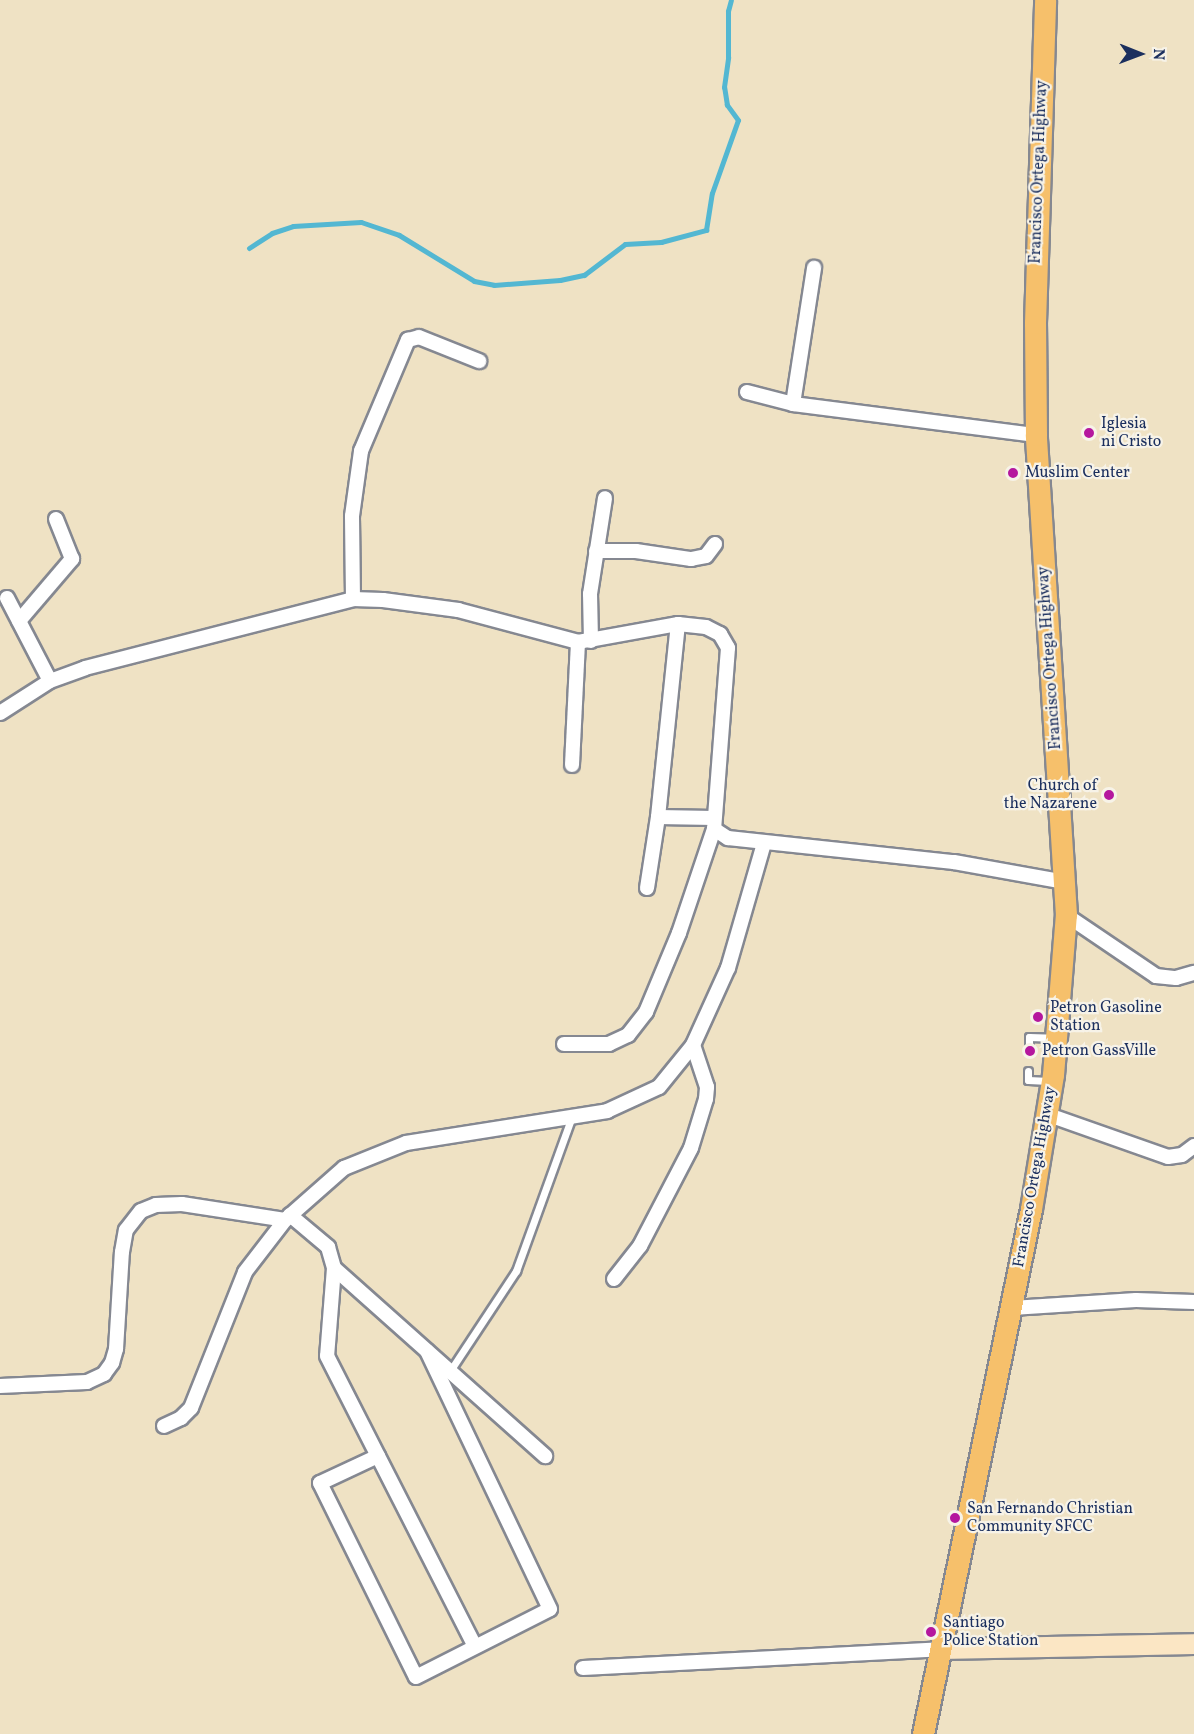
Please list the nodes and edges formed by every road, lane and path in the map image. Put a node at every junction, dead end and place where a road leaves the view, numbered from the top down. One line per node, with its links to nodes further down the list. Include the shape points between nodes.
1 (1044, 0): 6 (main road, Francisco Ortega Highway, via 1035,323)
2 (814, 268): 5 (street)
3 (479, 362): 12 (street, via 419,337 408,340 361,450 352,516)
4 (747, 393): 5 (street)
5 (794, 404): 6 (street)
6 (1036, 435): 22 (main road, Francisco Ortega Highway)
7 (605, 498): 10 (street)
8 (56, 519): 13 (street, via 72,559)
9 (715, 544): 10 (street, via 706,556 691,559 636,551)
10 (596, 551): 15 (street)
11 (7, 598): 13 (street)
12 (353, 599): 15 (street, via 458,610); 16 (street, via 85,668)
13 (19, 621): 16 (street)
14 (678, 624): 15 (street); 19 (street); 20 (street, via 706,627 720,634 728,648)
15 (585, 641): 18 (street)
16 (50, 681): 17 (street)
17 (0, 713)
18 (572, 765)
19 (658, 817): 20 (street); 23 (street)
20 (714, 824): 21 (street, via 728,838); 27 (street, via 678,933 646,1012 628,1035 609,1044)
21 (764, 843): 22 (street, via 954,862); 28 (street, via 728,968)
22 (1065, 882): 24 (main road, Francisco Ortega Highway)
23 (646, 888)
24 (1066, 915): 25 (street, via 1156,976 1176,978); 26 (main road, Francisco Ortega Highway)
25 (1194, 973)
26 (1056, 1038): 29 (lane, via 1029,1037); 31 (main road, Francisco Ortega Highway)
27 (564, 1044)
28 (693, 1045): 33 (street, via 659,1087 607,1111); 37 (street, via 707,1087 691,1148 640,1246)
29 (1029, 1047)
30 (1028, 1071): 31 (lane, via 1028,1080)
31 (1052, 1081): 32 (main road, Francisco Ortega Highway)
32 (1046, 1114): 34 (street, via 1168,1157 1182,1155); 39 (main road, Francisco Ortega Highway)
33 (572, 1116): 35 (street, via 406,1143 344,1168); 41 (lane, via 516,1271)
34 (1194, 1146)
35 (287, 1218): 36 (street, via 328,1247); 42 (street, via 182,1204 156,1205 141,1211 126,1230 116,1349 104,1374 87,1382); 43 (street, via 245,1272 191,1408)
36 (334, 1268): 40 (street); 44 (street, via 327,1356)
37 (614, 1279)
38 (1194, 1302): 39 (street, via 1136,1300)
39 (1012, 1308): 48 (main road, Francisco Ortega Highway)
40 (427, 1350): 41 (street); 47 (street, via 550,1609)
41 (450, 1371): 45 (street)
42 (0, 1386)
43 (164, 1426)
44 (378, 1456): 47 (street); 47 (street, via 320,1484 416,1677)
45 (545, 1456)
46 (1194, 1644): 48 (street)
47 (475, 1647)
48 (940, 1648): 49 (street); 50 (main road, Francisco Ortega Highway)
49 (583, 1668)
50 (923, 1734)

